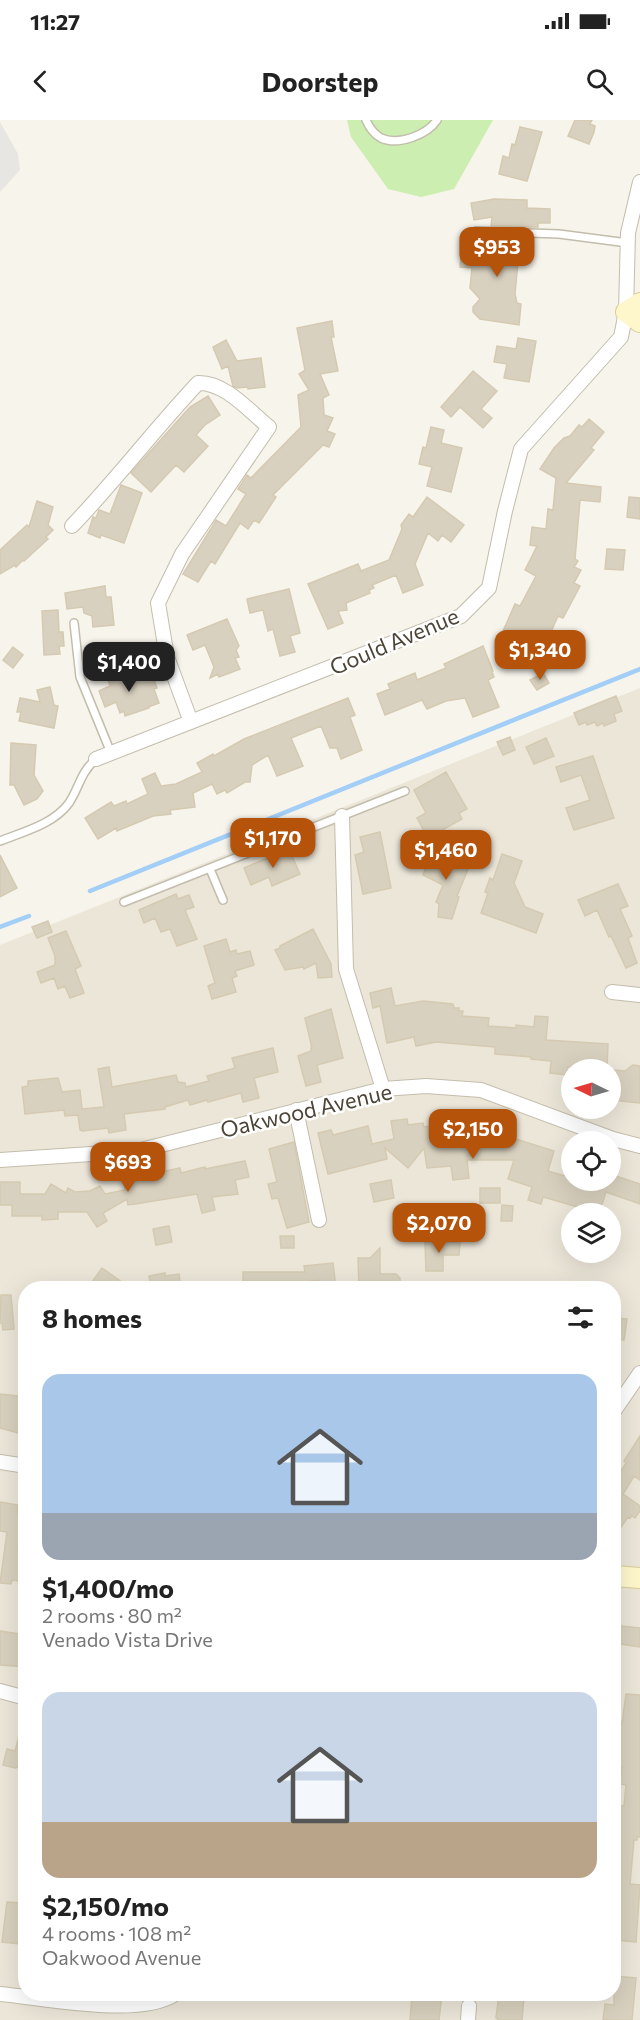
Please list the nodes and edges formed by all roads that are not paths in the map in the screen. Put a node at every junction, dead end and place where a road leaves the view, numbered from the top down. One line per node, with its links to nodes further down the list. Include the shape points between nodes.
1 (366, 120): 2 (lane, via 378,137 388,141 417,135)
2 (437, 120)
3 (640, 182): 5 (street, Gould Avenue)
4 (476, 231): 5 (lane, via 559,234)
5 (628, 243): 6 (street, Gould Avenue)
6 (635, 312): 9 (street, Gould Avenue, via 621,337 521,449 489,588 461,616)
7 (72, 526): 9 (street, via 198,383 207,383 231,395 269,427 182,554 158,603 167,657)
8 (74, 623): 10 (lane, via 80,677)
9 (191, 722): 10 (street, Gould Avenue)
10 (111, 753): 11 (street, Gould Avenue)
11 (96, 759): 14 (lane, via 86,768 68,804 47,822)
12 (405, 791): 13 (lane)
13 (342, 816): 15 (lane); 20 (street, via 346,969)
14 (0, 841)
15 (210, 869): 16 (lane); 17 (lane)
16 (223, 900)
17 (124, 902)
18 (612, 992): 19 (street)
19 (640, 995)
20 (383, 1089): 21 (street, Oakwood Avenue); 22 (street, Oakwood Avenue, via 426,1086 481,1090)
21 (296, 1110): 23 (street, Oakwood Avenue, via 137,1151); 24 (street)
22 (640, 1146)
23 (0, 1160)
24 (319, 1220)
25 (640, 1373): 26 (street)
26 (621, 1401)
27 (0, 1462): 28 (street)
28 (18, 1465)
29 (621, 1576): 30 (street)
30 (640, 1578)
31 (0, 1691): 32 (street)
32 (18, 1696)
33 (0, 1994): 34 (street)
34 (18, 1996)
35 (67, 2001): 36 (street, via 124,2007)
36 (165, 2001)

